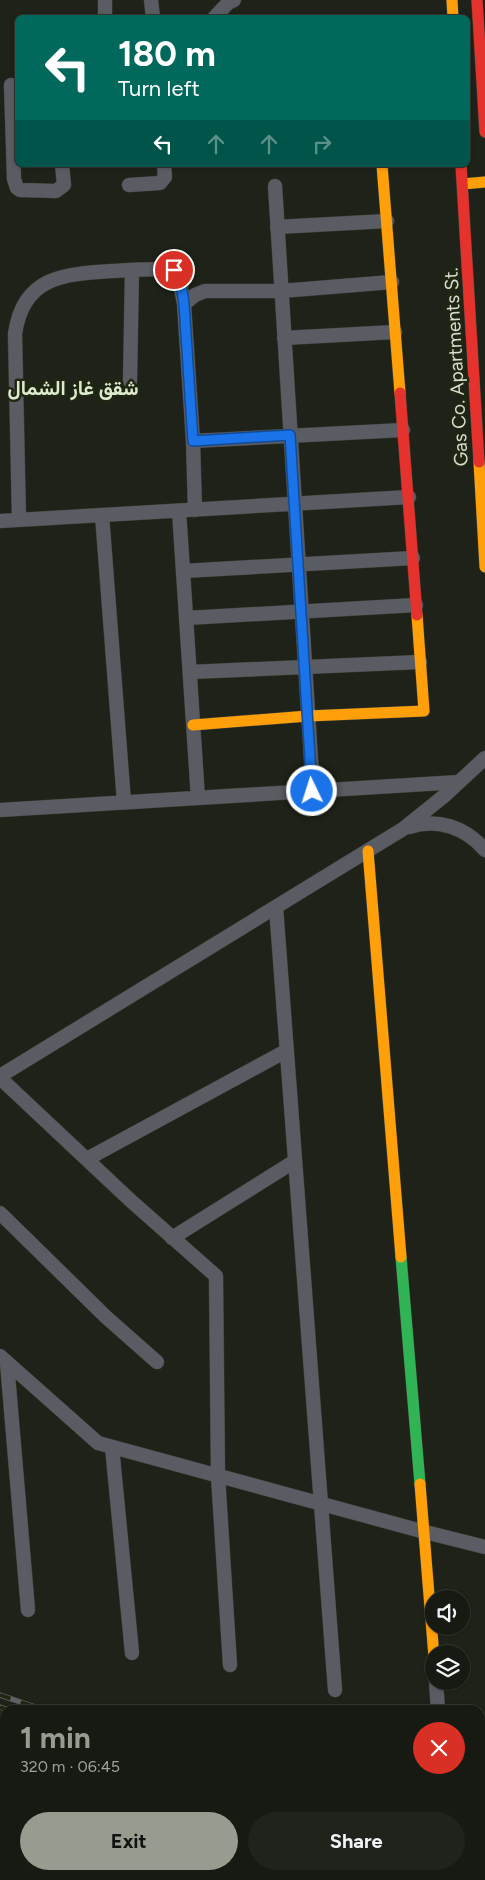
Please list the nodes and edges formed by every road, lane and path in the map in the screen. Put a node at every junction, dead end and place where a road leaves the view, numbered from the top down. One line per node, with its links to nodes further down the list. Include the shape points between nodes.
1 (105, 0): 6 (street)
2 (151, 0): 7 (street)
3 (234, 0): 8 (street)
4 (452, 0): 9 (main road)
5 (477, 0): 11 (main road)
6 (105, 15)
7 (153, 15)
8 (217, 15)
9 (453, 15)
10 (10, 86): 13 (street, via 17,188 56,191 64,185)
11 (485, 126): 12 (main road)
12 (485, 132)
13 (62, 167)
14 (164, 167): 19 (street, via 165,177 160,183)
15 (382, 167): 21 (main road)
16 (461, 167): 18 (main road, Gas Co. Apartments St.)
17 (485, 182): 18 (main road)
18 (462, 184): 42 (main road, Gas Co. Apartments St.)
19 (129, 185)
20 (275, 186): 22 (street)
21 (387, 221): 22 (street); 24 (main road)
22 (277, 227): 25 (street)
23 (132, 270): 26 (street, via 174,270 180,278); 29 (street); 38 (street, via 61,276 46,282 23,304 15,334)
24 (392, 282): 25 (street); 27 (main road)
25 (281, 291): 26 (street, via 205,291); 28 (street)
26 (184, 304): 32 (street)
27 (396, 332): 28 (street); 30 (main road)
28 (284, 338): 31 (street)
29 (130, 381)
30 (403, 430): 31 (street); 33 (main road)
31 (290, 435): 32 (street); 34 (street)
32 (193, 441): 35 (street)
33 (408, 497): 34 (street); 40 (main road)
34 (294, 504): 35 (street); 41 (street)
35 (195, 510): 36 (street)
36 (179, 511): 37 (street); 43 (street)
37 (102, 515): 38 (street); 56 (street)
38 (19, 520): 39 (street)
39 (0, 521)
40 (413, 558): 41 (street); 44 (main road)
41 (298, 565): 43 (street); 45 (street)
42 (485, 567)
43 (183, 571): 46 (street)
44 (416, 606): 45 (street); 47 (main road)
45 (301, 612): 46 (street); 48 (street)
46 (186, 618): 49 (street)
47 (420, 662): 48 (street); 50 (main road, via 424,711)
48 (304, 667): 49 (street); 50 (street)
49 (190, 672): 51 (street)
50 (308, 716): 51 (main road); 54 (street)
51 (193, 725): 55 (street)
52 (485, 758): 53 (street)
53 (460, 782): 54 (street); 58 (street)
54 (312, 791): 55 (street)
55 (198, 798): 56 (street)
56 (124, 802): 57 (street)
57 (0, 810)
58 (403, 829): 59 (street); 60 (street, via 425,823 446,825 465,833)
59 (368, 850): 61 (street); 73 (main road)
60 (485, 850)
61 (276, 907): 62 (street); 63 (street)
62 (286, 1051): 64 (street); 65 (street)
63 (0, 1077): 64 (street)
64 (87, 1159): 67 (street)
65 (295, 1161): 67 (street); 72 (street)
66 (0, 1212): 69 (street, via 106,1317)
67 (172, 1238): 71 (street, via 216,1276)
68 (4, 1360): 70 (street, via 98,1443); 75 (street)
69 (157, 1362)
70 (112, 1447): 71 (street); 77 (street)
71 (218, 1476): 72 (street); 78 (street)
72 (321, 1503): 73 (street); 79 (street)
73 (424, 1532): 74 (street); 76 (main road)
74 (485, 1547)
75 (28, 1610)
76 (433, 1645)
77 (132, 1653)
78 (230, 1665)
79 (335, 1690)
80 (437, 1690): 81 (street)
81 (438, 1705)

